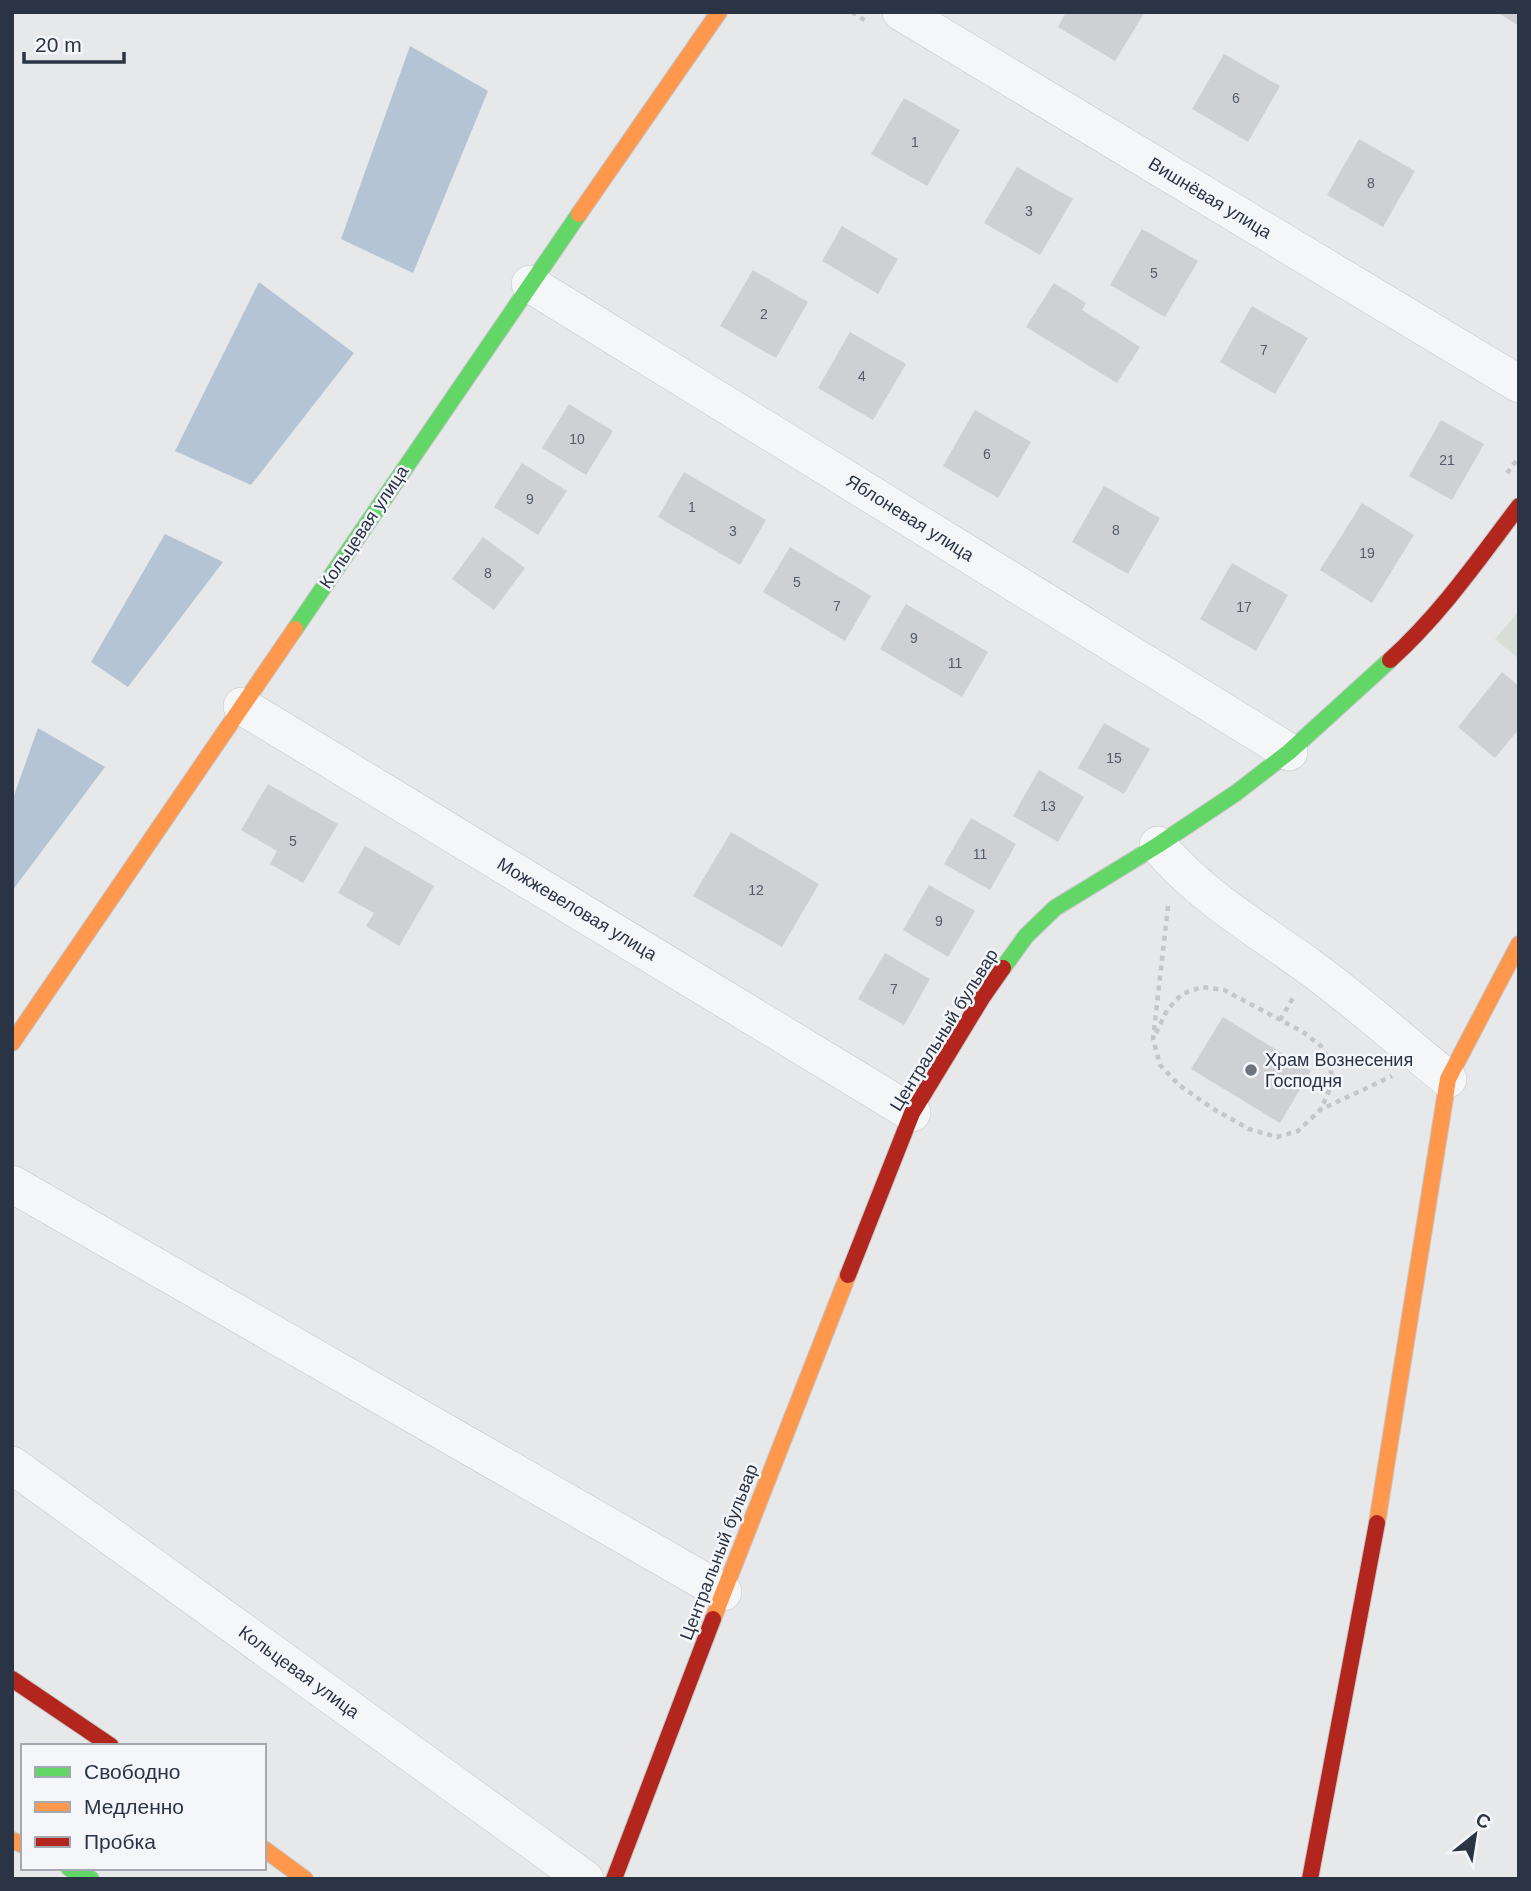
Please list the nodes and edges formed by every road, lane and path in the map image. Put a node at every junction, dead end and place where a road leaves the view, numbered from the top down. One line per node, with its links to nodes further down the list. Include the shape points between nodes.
1 (719, 12): 3 (main road, Кольцевая улица)
2 (901, 12): 4 (street, Вишнёвая улица)
3 (530, 284): 6 (main road, Кольцевая улица); 7 (street, Яблоневая улица)
4 (1519, 384)
5 (1519, 506): 7 (main road, Центральный бульвар, via 1413,639)
6 (242, 706): 11 (main road, Кольцевая улица); 14 (street, Можжевеловая улица)
7 (1289, 752): 8 (main road, Центральный бульвар)
8 (1165, 854): 10 (path); 12 (street, via 1199,886 1311,967); 14 (main road, Центральный бульвар, via 1055,908 1026,936)
9 (1519, 944): 12 (main road)
10 (1153, 1039): 13 (path, via 1160,1065 1179,1085 1249,1129 1277,1137 1298,1130); 13 (path, via 1167,1010 1182,994 1202,987 1224,990 1321,1046 1330,1062 1332,1084)
11 (12, 1043)
12 (1436, 1070): 13 (path); 26 (main road, via 1385,1479)
13 (1320, 1110)
14 (912, 1113): 17 (main road, Центральный бульвар)
15 (12, 1184): 17 (street)
16 (12, 1465): 24 (street, Кольцевая улица)
17 (723, 1592): 25 (main road, Центральный бульвар)
18 (12, 1679): 19 (main road)
19 (108, 1744)
20 (266, 1850): 23 (main road)
21 (73, 1870): 22 (main road)
22 (91, 1879)
23 (304, 1879)
24 (585, 1879)
25 (614, 1879)
26 (1310, 1879)

